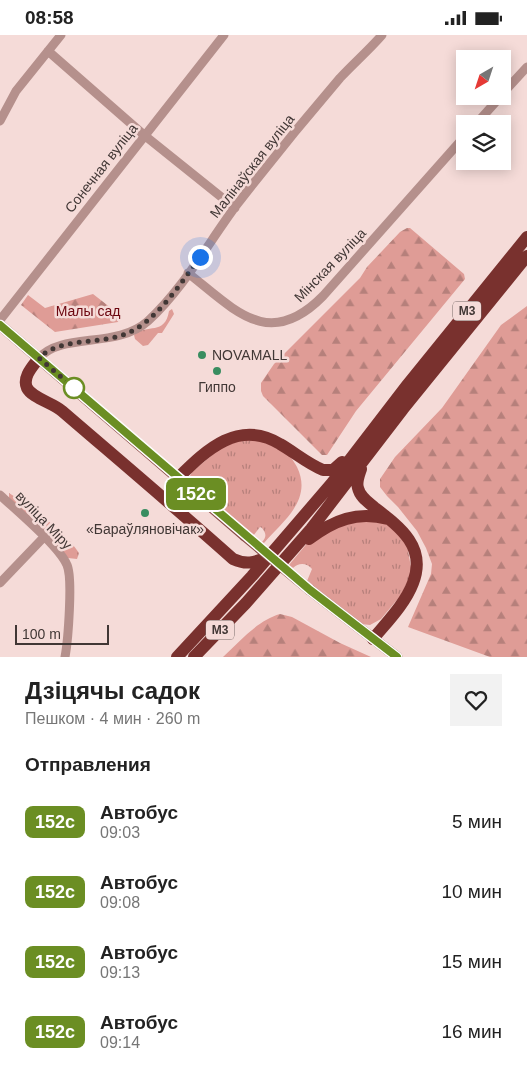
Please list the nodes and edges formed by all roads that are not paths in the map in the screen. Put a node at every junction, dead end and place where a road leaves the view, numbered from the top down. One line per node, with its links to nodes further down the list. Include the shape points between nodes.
1 (61, 35): 4 (street)
2 (224, 35): 10 (street, Сонечная вуліца)
3 (382, 35): 12 (street, Малінаўская вуліца, via 321,101)
4 (48, 51): 9 (street, via 16,91); 10 (street)
5 (527, 67): 6 (street)
6 (511, 85)
7 (493, 105): 8 (street)
8 (484, 115)
9 (0, 121)
10 (144, 135): 12 (street); 16 (street, Сонечная вуліца)
11 (456, 147): 15 (street, Мінская вуліца, via 323,296 296,317 282,322 253,321 240,315)
12 (234, 208): 15 (street, Малінаўская вуліца)
13 (527, 237): 19 (highway, М3)
14 (527, 256): 20 (highway, М3, via 408,401)
15 (188, 273): 18 (street, Малінаўская вуліца, via 148,321 139,327 115,337 46,350)
16 (0, 320)
17 (0, 325): 18 (main road)
18 (39, 358): 21 (main road); 27 (highway, via 26,379 30,392 59,408)
19 (361, 445): 21 (highway, via 328,471 272,439 243,434 229,438 206,452); 25 (highway, М3)
20 (364, 461): 23 (highway, via 358,479 359,493); 26 (highway, М3)
21 (178, 478): 30 (main road, bridge)
22 (0, 495): 24 (street, вуліца Міру)
23 (390, 519): 26 (highway, via 366,515 342,519); 30 (highway, via 404,531 413,546 416,572 409,591)
24 (44, 537): 28 (street); 31 (street, вуліца Міру, via 67,566 69,602)
25 (271, 554): 27 (highway, via 249,563); 29 (highway, М3)
26 (288, 555): 33 (highway, М3)
27 (233, 559): 29 (highway, via 240,579)
28 (0, 583)
29 (227, 604): 32 (highway, М3)
30 (373, 639): 34 (main road)
31 (65, 656)
32 (177, 657)
33 (194, 657)
34 (397, 657)

